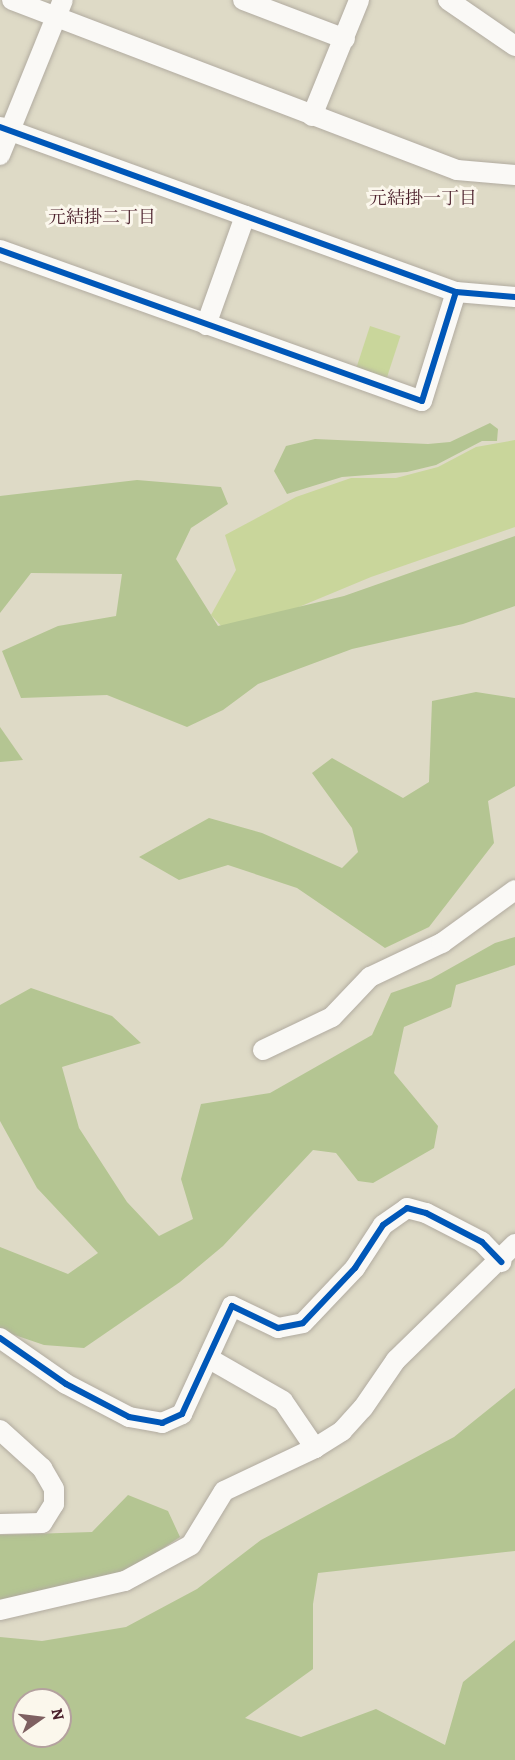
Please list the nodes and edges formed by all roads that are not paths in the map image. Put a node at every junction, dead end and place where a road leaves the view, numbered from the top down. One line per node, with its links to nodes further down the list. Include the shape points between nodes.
1 (12, 0): 5 (street)
2 (243, 0): 6 (street)
3 (359, 0): 6 (street)
4 (448, 0): 7 (street)
5 (60, 8): 8 (street); 9 (street)
6 (345, 39): 8 (street)
7 (515, 46)
8 (312, 116): 11 (street, via 457,170)
9 (4, 128): 10 (street); 12 (street)
10 (0, 155)
11 (515, 175)
12 (245, 216): 14 (street); 16 (street)
13 (0, 250): 16 (street)
14 (456, 292): 15 (street); 16 (street, via 423,401)
15 (515, 297)
16 (206, 325)
17 (515, 891): 18 (street, via 442,943 370,977 333,1017)
18 (263, 1050)
19 (515, 1244): 20 (street)
20 (501, 1262): 22 (street, via 482,1242 426,1213 407,1208 383,1225 355,1268 303,1323 278,1328 232,1306); 24 (street, via 396,1360 342,1431)
21 (0, 1338): 22 (street, via 66,1384 129,1417 162,1423 182,1414)
22 (208, 1358): 24 (street, via 283,1401)
23 (0, 1430): 25 (street, via 42,1468 54,1490 54,1504 42,1523)
24 (315, 1448): 26 (street, via 224,1491 191,1545 170,1559 125,1581)
25 (0, 1524)
26 (0, 1610)

